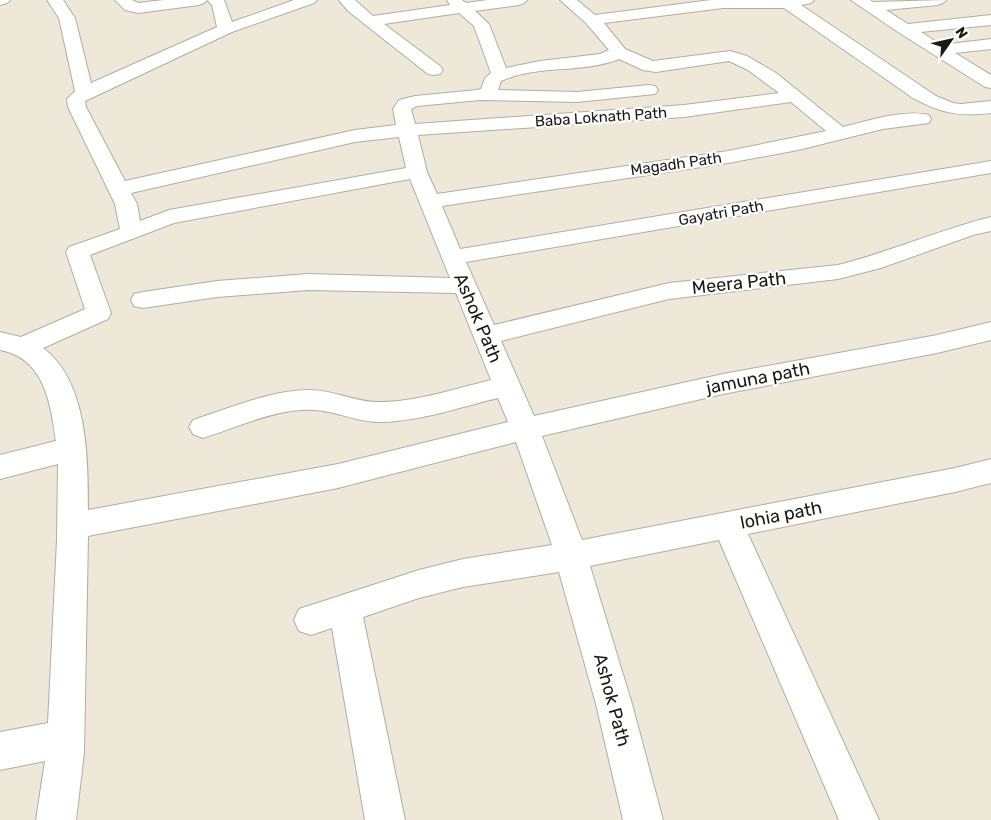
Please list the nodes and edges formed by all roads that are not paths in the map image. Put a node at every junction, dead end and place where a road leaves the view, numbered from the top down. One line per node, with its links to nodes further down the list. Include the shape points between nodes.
1 (55, 0): 27 (street, via 67,18)
2 (123, 0): 3 (street, via 130,7 138,8)
3 (199, 0)
4 (216, 0): 17 (street)
5 (309, 0): 17 (street)
6 (347, 0): 16 (street)
7 (519, 0): 12 (street)
8 (568, 0): 14 (street)
9 (808, 0): 11 (street)
10 (938, 0): 13 (street)
11 (787, 3): 14 (street, via 723,3); 30 (street, via 937,104 962,111)
12 (458, 4): 16 (street); 24 (street, via 481,24)
13 (865, 4): 18 (street)
14 (592, 20): 21 (street)
15 (991, 20): 18 (street)
16 (371, 21): 22 (street)
17 (226, 28): 27 (street)
18 (904, 29): 20 (street)
19 (991, 44): 20 (street)
20 (938, 50): 23 (street)
21 (618, 52): 24 (street, via 614,56); 29 (street, via 656,68 738,57)
22 (434, 70)
23 (982, 71): 25 (street)
24 (500, 75): 28 (street, via 494,78 488,92)
25 (991, 83)
26 (649, 90): 28 (street, via 577,97)
27 (84, 92): 36 (street, via 76,99 76,107)
28 (480, 95): 32 (street, Ashok Path, via 415,100 405,104 402,109)
29 (794, 96): 32 (street, Baba Loknath Path, via 684,111); 33 (street)
30 (991, 107)
31 (922, 119): 33 (street, Magadh Path, via 883,123)
32 (407, 130): 35 (street, Ashok Path); 36 (street, Baba Loknath Path, via 355,136)
33 (839, 133): 37 (street, Magadh Path, via 728,157)
34 (991, 167): 40 (street, Gayatri Path)
35 (417, 172): 37 (street, Ashok Path); 39 (street, via 169,217)
36 (119, 189): 39 (street)
37 (429, 202): 40 (street, Ashok Path)
38 (991, 224): 44 (street, Meera Path, via 838,272 670,291)
39 (132, 232): 45 (street, via 77,252 99,313)
40 (452, 257): 41 (street, Ashok Path)
41 (464, 286): 42 (street, via 308,282 216,289); 44 (street, Ashok Path)
42 (143, 300)
43 (991, 332): 48 (street, jamuna path, via 723,384)
44 (485, 336): 46 (street, Ashok Path)
45 (11, 344): 49 (street, via 42,360 55,378 67,416)
46 (506, 386): 47 (street, via 404,410 382,412 365,412 326,401 307,400 279,404); 48 (street, Ashok Path)
47 (203, 427)
48 (525, 429): 53 (street, jamuna path, via 338,476); 54 (street, Ashok Path)
49 (70, 450): 50 (street); 53 (street)
50 (0, 468)
51 (991, 471): 52 (street, lohia path)
52 (728, 525): 54 (street, lohia path); 62 (street)
53 (72, 526): 57 (street)
54 (571, 556): 55 (street, lohia path, via 462,573); 61 (street, Ashok Path, via 614,704)
55 (345, 609): 56 (street, lohia path); 60 (street)
56 (311, 620)
57 (65, 738): 58 (street); 59 (street)
58 (0, 752)
59 (56, 820)
60 (385, 820)
61 (643, 820)
62 (859, 820)

